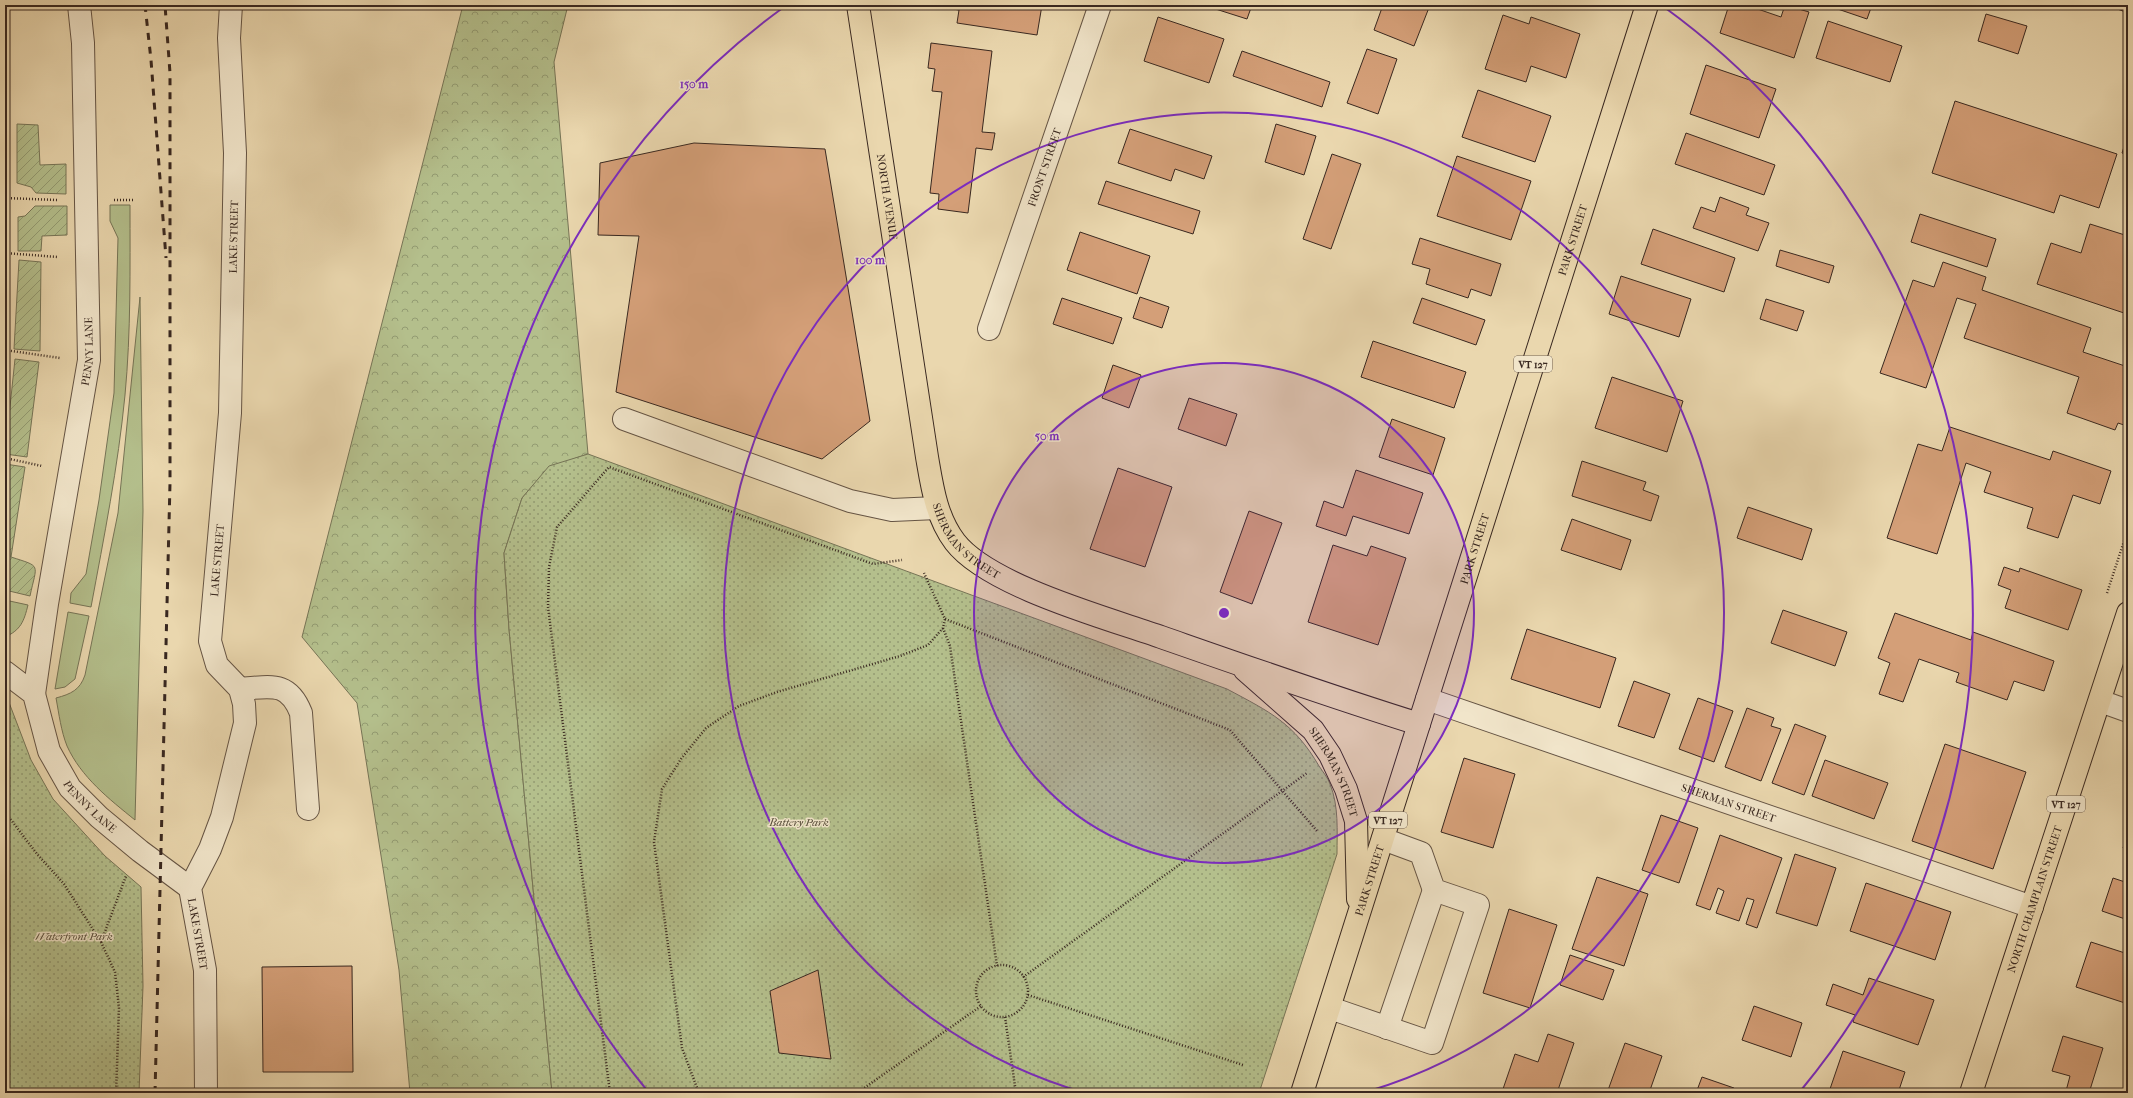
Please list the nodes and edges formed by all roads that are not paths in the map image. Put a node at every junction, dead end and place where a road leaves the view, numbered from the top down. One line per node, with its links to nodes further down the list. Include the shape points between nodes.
1 (79, 5): 13 (street, PENNY LANE, via 83,43 89,360)
2 (231, 5): 12 (street, LAKE STREET, via 229,38 235,153 230,413 210,641 216,665)
3 (858, 5): 8 (main road, NORTH AVENUE)
4 (1100, 5): 6 (street, FRONT STREET)
5 (1647, 5): 14 (main road, PARK STREET / VT 127)
6 (989, 329)
7 (624, 419): 8 (street, SHERMAN STREET, via 850,501 892,510)
8 (937, 508): 10 (main road, SHERMAN STREET, via 955,543 979,564 999,576 1040,594)
9 (2128, 613): 15 (main road, NORTH CHAMPLAIN STREET / VT 127)
10 (1236, 663): 17 (main road, SHERMAN STREET); 23 (main road, SHERMAN STREET, via 1313,730 1346,789 1356,821)
11 (5, 672): 13 (street)
12 (240, 689): 18 (street, via 275,687 290,693 297,702 301,713); 20 (street, LAKE STREET, via 245,722 222,817 210,849)
13 (34, 694): 20 (street, PENNY LANE, via 49,751 70,788 99,817)
14 (1427, 699): 17 (main road, PARK STREET / VT 127); 22 (street, SHERMAN STREET)
15 (2100, 701): 16 (street); 22 (main road, NORTH CHAMPLAIN STREET / VT 127)
16 (2128, 711)
17 (1419, 724): 19 (main road, PARK STREET / VT 127)
18 (308, 809)
19 (1383, 839): 21 (street, via 1421,853); 23 (main road, PARK STREET / VT 127)
20 (190, 888): 27 (street, LAKE STREET, via 205,970)
21 (1434, 890): 25 (street); 25 (street, via 1478,905 1432,1042)
22 (2032, 906): 28 (main road, NORTH CHAMPLAIN STREET / VT 127)
23 (1358, 916): 24 (main road, PARK STREET / VT 127)
24 (1330, 1008): 25 (street); 26 (main road, PARK STREET / VT 127)
25 (1387, 1028)
26 (1304, 1092)
27 (206, 1093)
28 (1971, 1093)

